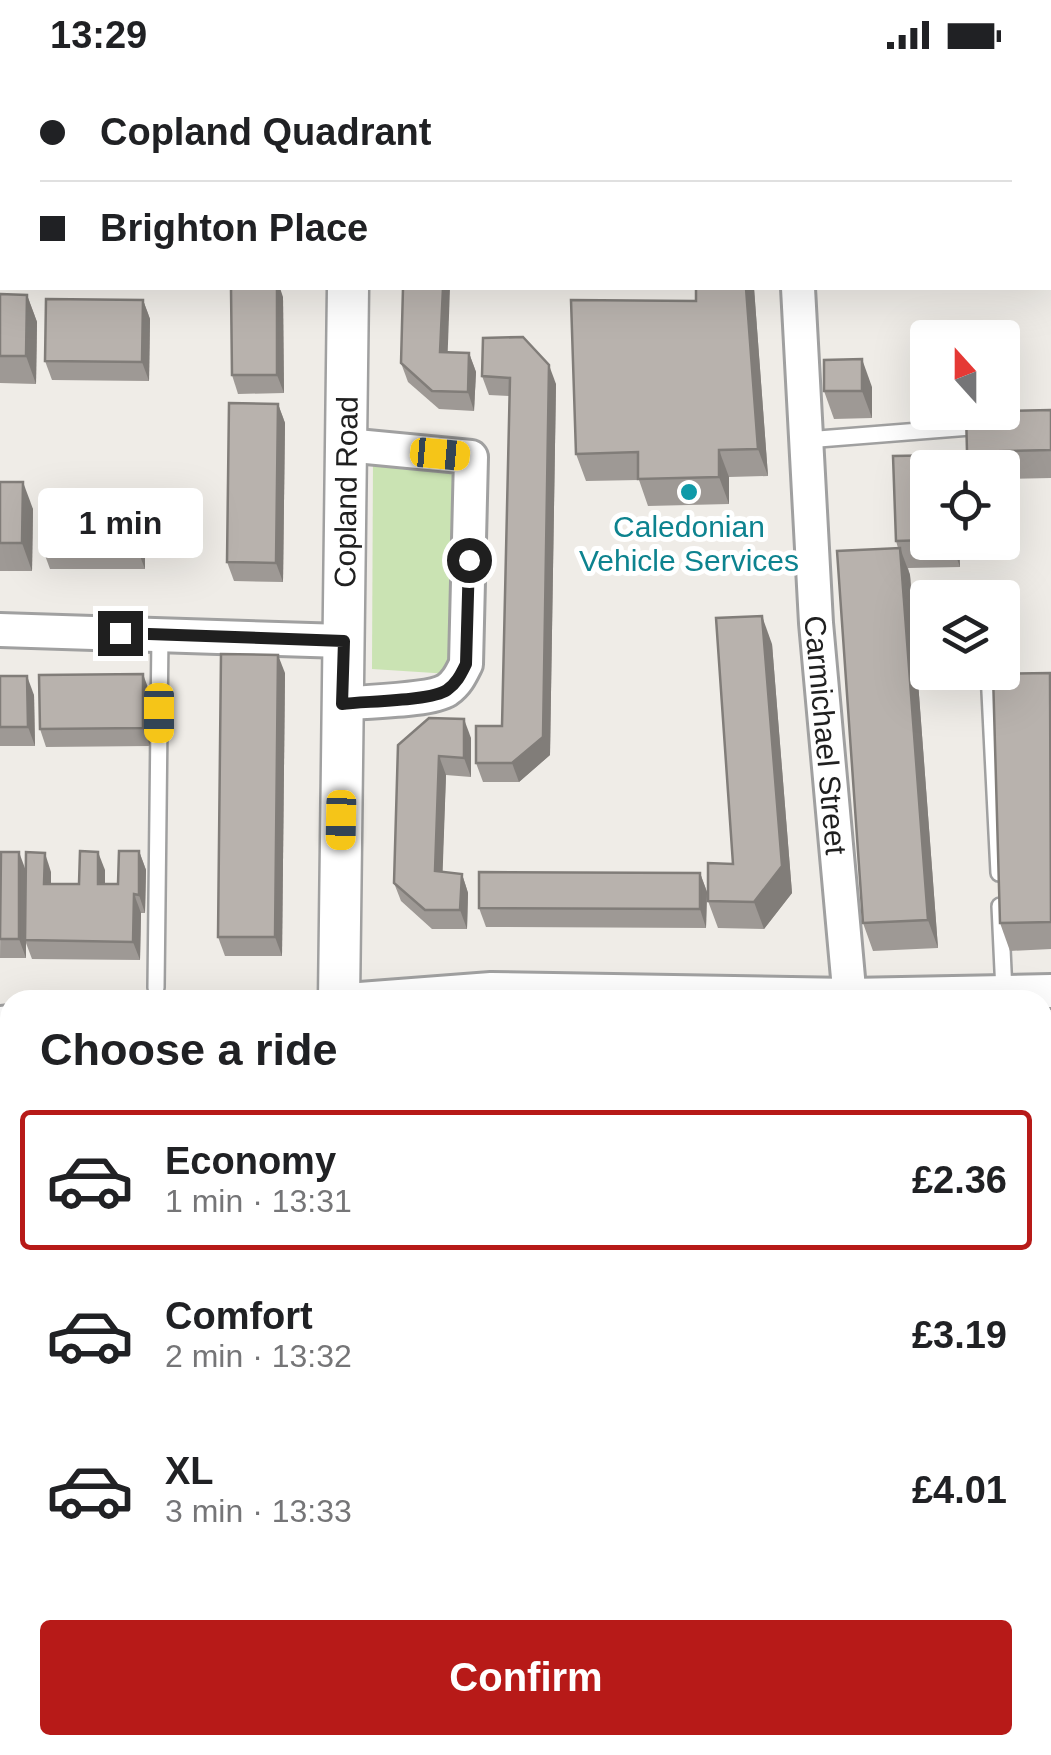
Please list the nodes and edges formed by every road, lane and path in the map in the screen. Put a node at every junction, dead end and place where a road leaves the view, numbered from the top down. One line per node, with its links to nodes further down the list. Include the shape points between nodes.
1 (348, 290): 5 (street, Copland Road)
2 (798, 290): 4 (street, Carmichael Street)
3 (932, 430): 4 (lane)
4 (806, 440): 15 (street, Carmichael Street)
5 (346, 445): 8 (street, Copland Road); 10 (street, via 471,457 466,664 460,678 426,697)
6 (0, 630): 7 (street)
7 (160, 634): 8 (street); 11 (lane)
8 (344, 641): 10 (street, Copland Road)
9 (991, 690): 16 (lane)
10 (342, 704): 12 (street, Copland Road)
11 (156, 988)
12 (339, 990)
13 (467, 990): 14 (street)
14 (563, 990)
15 (849, 990)
16 (1004, 990)

